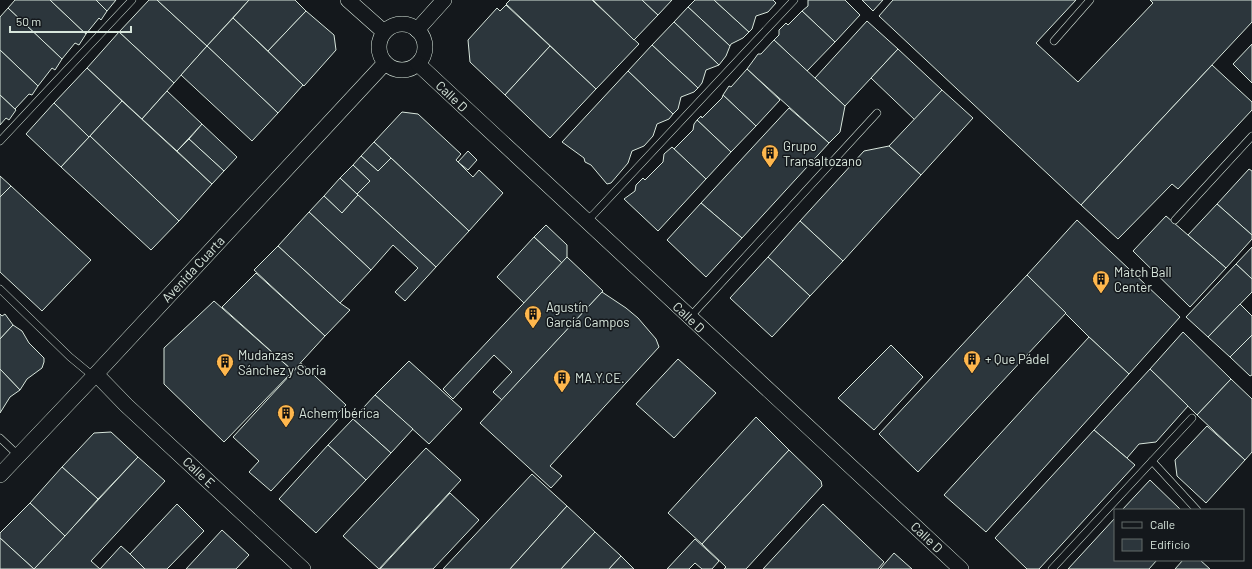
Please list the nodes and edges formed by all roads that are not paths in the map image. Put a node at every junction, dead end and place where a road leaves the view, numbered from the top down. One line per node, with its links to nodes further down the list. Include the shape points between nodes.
1 (132, 0): 13 (lane)
2 (348, 0): 7 (street)
3 (444, 0): 6 (street)
4 (794, 0): 15 (lane)
5 (1090, 0): 8 (lane)
6 (417, 30): 7 (street, via 399,24); 10 (street, via 425,40 425,50)
7 (384, 32): 9 (street, via 378,50)
8 (1054, 41)
9 (385, 63): 10 (street, via 392,69 402,71); 18 (street, Avenida Cuarta)
10 (418, 64): 15 (street, Calle D)
11 (877, 113): 17 (lane)
12 (1252, 136): 14 (lane)
13 (0, 142)
14 (1175, 220)
15 (586, 221): 17 (street, Calle D)
16 (0, 290): 18 (lane, via 70,357)
17 (690, 318): 26 (street, Calle D)
18 (95, 375): 21 (street, Avenida Cuarta); 25 (street, Calle E)
19 (1192, 418): 22 (lane)
20 (0, 438): 21 (lane)
21 (18, 455): 23 (street, Avenida Cuarta)
22 (1152, 461): 24 (lane); 27 (lane)
23 (0, 475)
24 (1196, 509)
25 (303, 569)
26 (961, 569)
27 (1052, 569)

